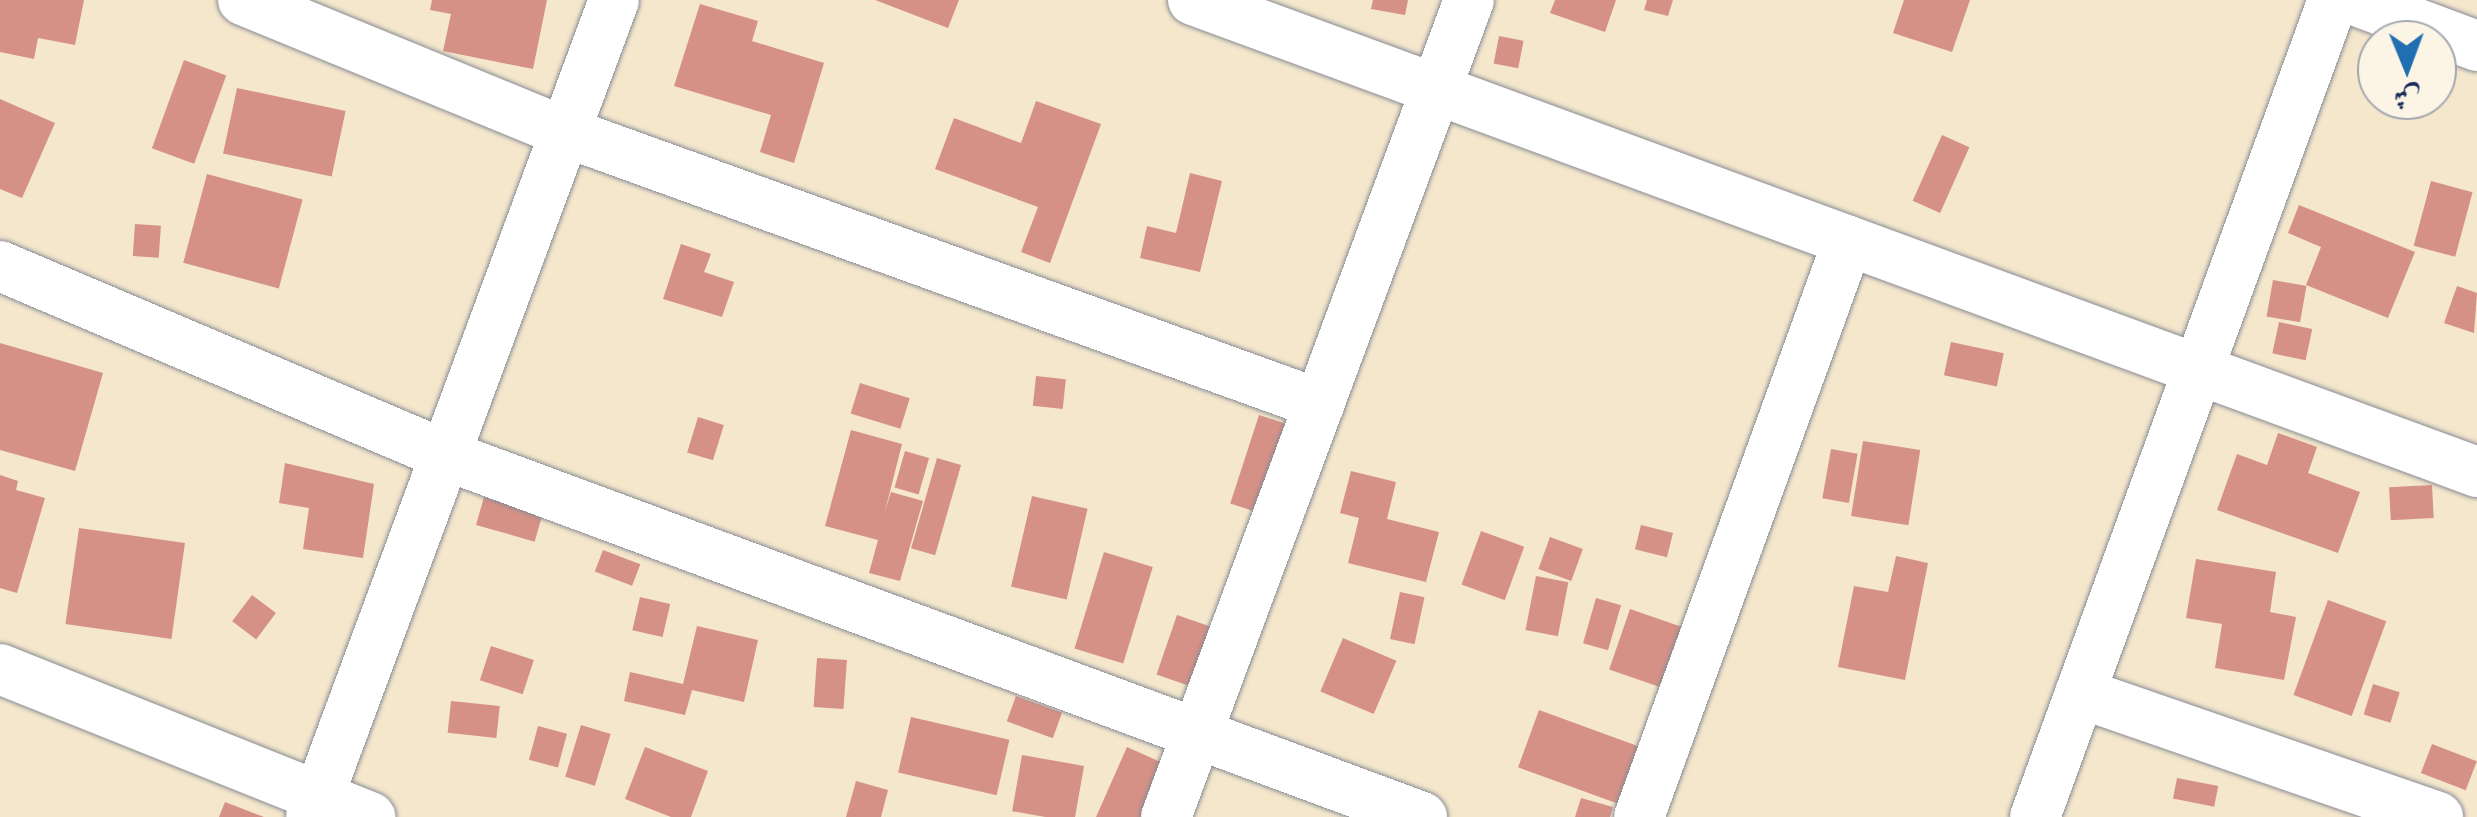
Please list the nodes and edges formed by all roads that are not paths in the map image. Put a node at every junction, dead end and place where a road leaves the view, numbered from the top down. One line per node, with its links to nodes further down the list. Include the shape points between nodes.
1 (243, 0): 9 (street)
2 (614, 0): 9 (street)
3 (1193, 0): 8 (street)
4 (1468, 0): 8 (street)
5 (2333, 0): 12 (street)
6 (2354, 0): 7 (street)
7 (2477, 46)
8 (1436, 89): 10 (street); 13 (street)
9 (564, 132): 13 (street); 14 (street)
10 (1848, 241): 12 (street); 23 (street)
11 (0, 266): 14 (street)
12 (2198, 369): 15 (street); 17 (street)
13 (1319, 404): 18 (street)
14 (445, 455): 18 (street); 19 (street)
15 (2477, 472)
16 (0, 669): 19 (street)
17 (2080, 692): 24 (street); 25 (street)
18 (1196, 733): 21 (street); 22 (street)
19 (315, 807): 20 (street)
20 (370, 817)
21 (1166, 817)
22 (1422, 817)
23 (1640, 817)
24 (2034, 817)
25 (2438, 817)

